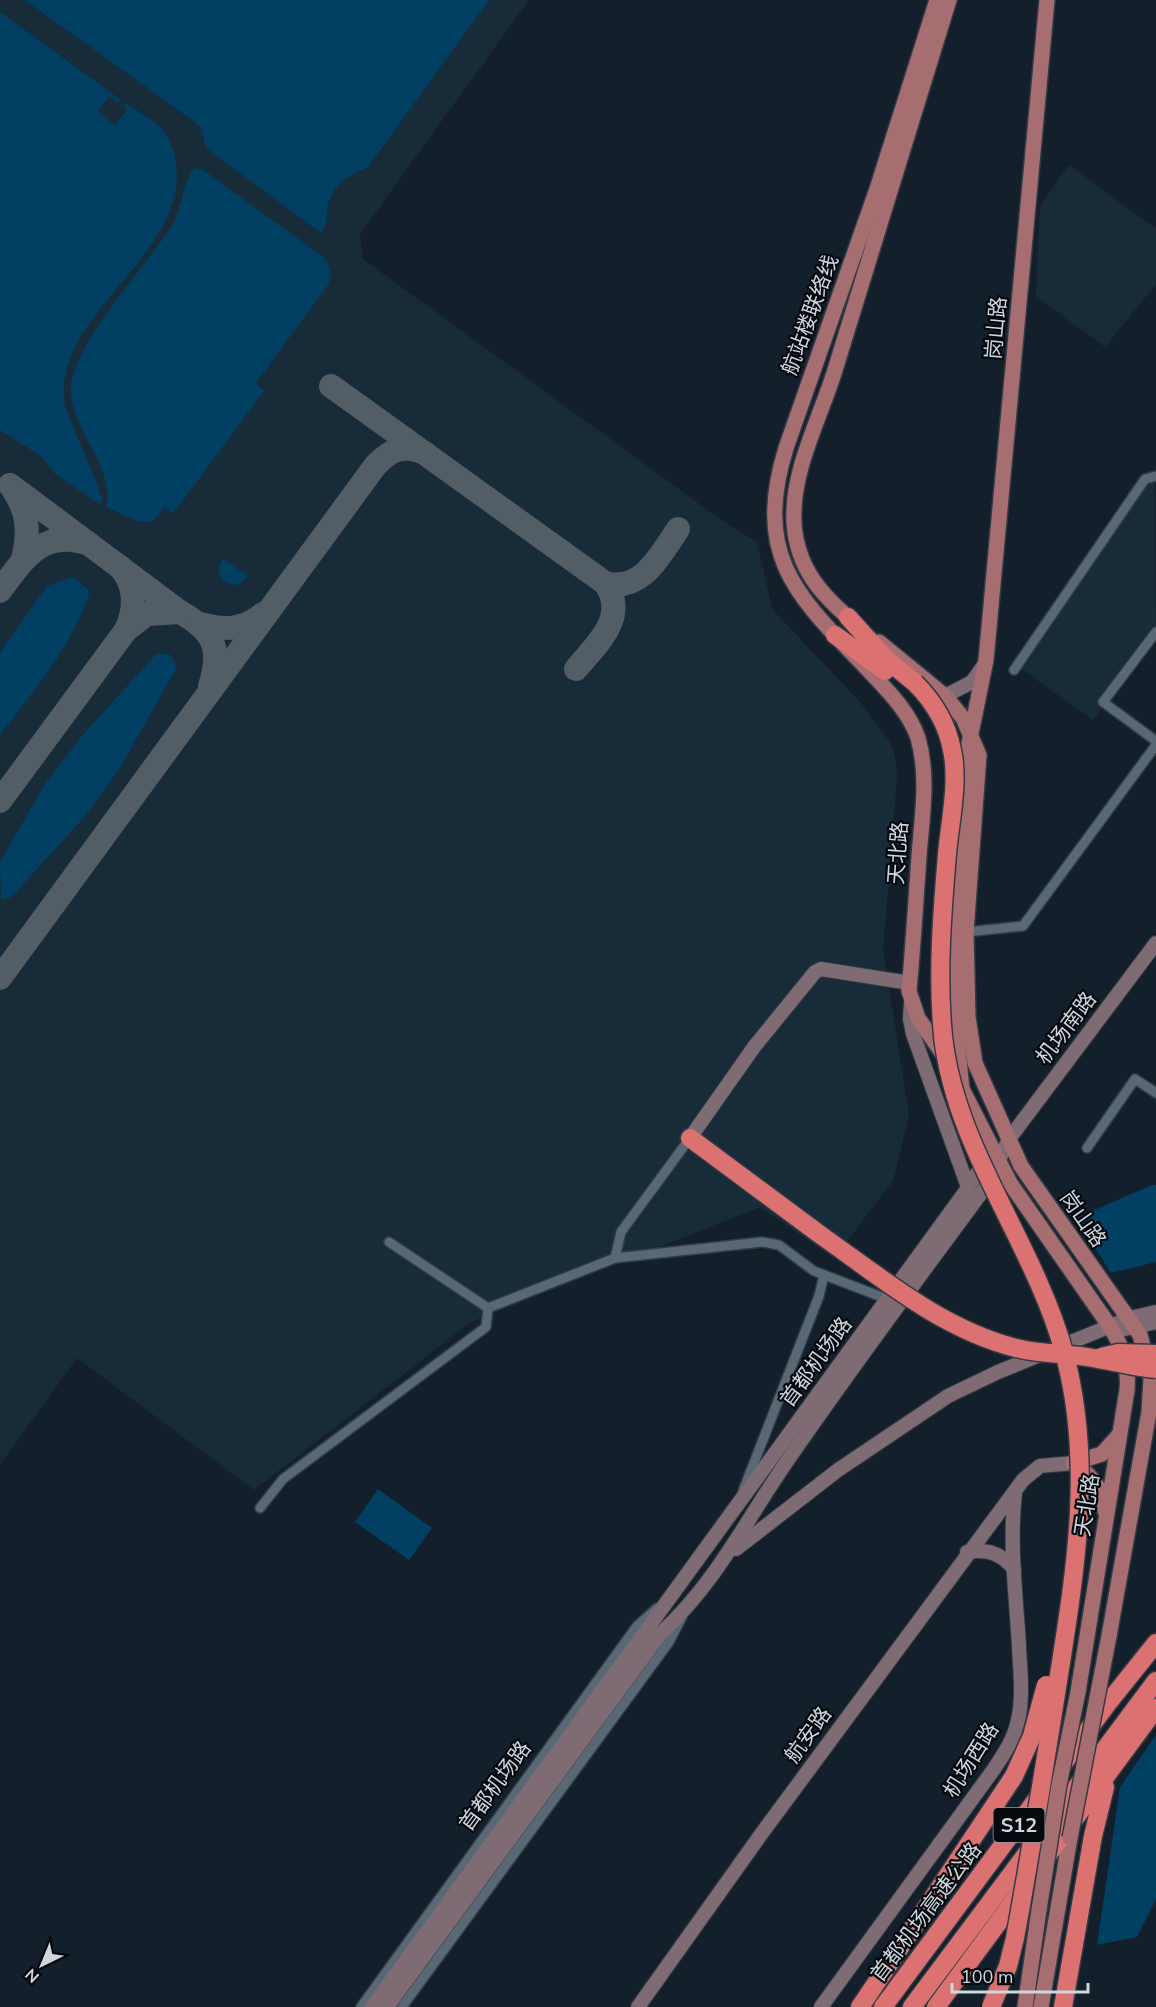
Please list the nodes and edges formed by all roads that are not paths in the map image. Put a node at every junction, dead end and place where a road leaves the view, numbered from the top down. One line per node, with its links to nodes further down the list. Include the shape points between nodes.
1 (937, 0): 7 (main road, 航站楼联络线, via 877,189 786,448 776,489 775,523 784,565 807,605)
2 (948, 0): 5 (main road, 航站楼联络线, via 796,492 795,529 804,565 819,590)
3 (1047, 0): 8 (main road, 岗山路)
4 (1156, 476): 9 (street, via 1145,479)
5 (848, 617): 10 (highway); 11 (main road, 航站楼联络线)
6 (1156, 632): 13 (street, via 1103,702)
7 (835, 635): 10 (highway); 16 (main road, 天北路, via 903,708 920,748 924,789)
8 (986, 660): 11 (street, via 972,682); 12 (main road, 岗山路)
9 (1014, 670)
10 (912, 687): 59 (highway, bridge, via 932,724 943,770 929,971 935,1055 959,1134 1022,1268 1049,1336 1064,1398 1070,1481 1060,1604 1032,1736 1007,1788); 63 (highway, bridge, via 941,717 954,759 941,944 940,999 948,1064 973,1141 1052,1317 1071,1383 1079,1439 1080,1524 1072,1595 1015,1938)
11 (945, 696): 12 (main road)
12 (972, 734): 14 (main road, via 979,755); 18 (main road, 天北路, via 966,758 954,955 954,1009)
13 (1156, 743): 14 (street, via 1023,926)
14 (966, 932): 21 (main road, via 973,1055)
15 (1156, 943): 21 (street, 机场南路)
16 (910, 983): 17 (main road, 天北路); 20 (street, via 821,969 814,972 754,1047)
17 (911, 1003): 18 (main road, 天北路); 24 (street, via 913,1034)
18 (962, 1089): 23 (main road, 天北路)
19 (1156, 1094): 22 (street, via 1135,1078)
20 (690, 1138): 26 (street, via 621,1232); 35 (highway, bridge, via 822,1236 956,1326 1001,1344 1038,1353)
21 (1009, 1139): 23 (street); 32 (main road, 岗山路, via 1021,1166)
22 (1088, 1148)
23 (996, 1156): 24 (street, 首都机场路); 33 (main road, 岗山路, via 1010,1183); 45 (street, 首都机场路, via 987,1185 790,1456)
24 (968, 1187): 28 (street, 首都机场路)
25 (389, 1242): 29 (street)
26 (615, 1258): 27 (street, via 771,1242); 29 (street)
27 (824, 1275): 28 (street); 40 (street)
28 (887, 1299): 40 (street, 首都机场路)
29 (488, 1308): 41 (street, via 486,1327 283,1479)
30 (1156, 1312): 32 (street)
31 (1156, 1322): 32 (street)
32 (1133, 1323): 33 (street, 首都机场路); 65 (main road, 天北路, bridge, via 1149,1364 1151,1393)
33 (1111, 1328): 37 (main road, 天北路, via 1122,1347 1127,1368); 45 (street, 首都机场路, via 948,1395 838,1470)
34 (1156, 1354): 35 (highway, bridge, via 1118,1353)
35 (1096, 1358): 36 (highway, bridge, via 1126,1367)
36 (1156, 1369)
37 (1120, 1432): 38 (main road, via 1102,1454); 42 (main road, 天北路)
38 (1073, 1463): 39 (street, 航安路, via 1040,1466); 42 (main road, via 1094,1480 1101,1493)
39 (1015, 1490): 44 (street, 航安路); 46 (street, 机场西路)
40 (738, 1506): 43 (street, 首都机场路)
41 (260, 1509)
42 (1106, 1522): 64 (main road, 天北路, bridge, via 1059,1785)
43 (711, 1541): 45 (street); 47 (street, 首都机场路)
44 (967, 1552): 46 (street, via 993,1553 1004,1557); 57 (street, 航安路)
45 (729, 1554): 48 (street, 首都机场路)
46 (1014, 1569): 58 (street, 机场西路, via 1021,1682 1020,1713 1013,1737 994,1769)
47 (670, 1596): 53 (street, 首都机场路, via 637,1626); 54 (street, 首都机场路)
48 (684, 1612): 55 (street, 首都机场路, via 661,1633); 56 (street, 首都机场路, via 669,1642)
49 (1156, 1643): 60 (highway, 首都机场高速公路 / S12)
50 (1156, 1681): 61 (highway, S12)
51 (1156, 1708): 52 (highway)
52 (1120, 1760): 62 (highway); 66 (highway, via 1101,1796)
53 (361, 2007)
54 (372, 2007)
55 (387, 2007)
56 (402, 2007)
57 (638, 2007)
58 (821, 2007)
59 (860, 2007)
60 (883, 2007)
61 (912, 2007)
62 (936, 2007)
63 (991, 2007)
64 (1025, 2007)
65 (1041, 2007)
66 (1063, 2007)

